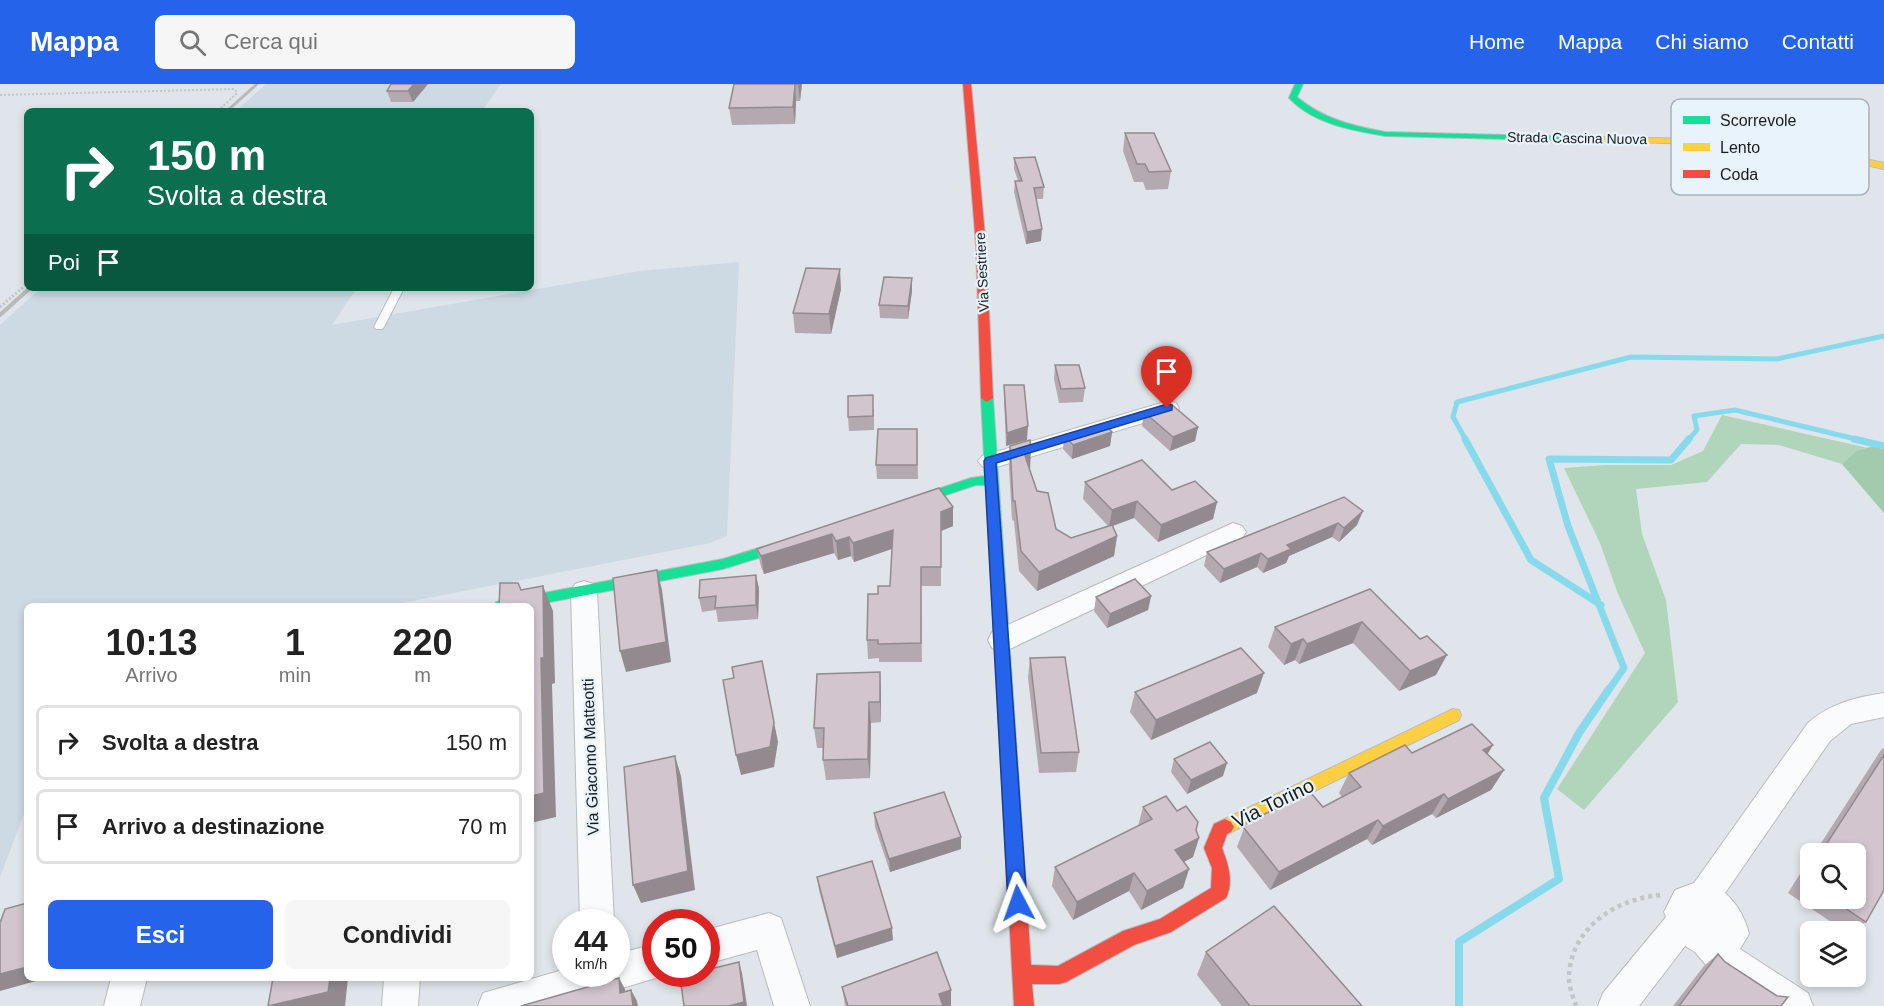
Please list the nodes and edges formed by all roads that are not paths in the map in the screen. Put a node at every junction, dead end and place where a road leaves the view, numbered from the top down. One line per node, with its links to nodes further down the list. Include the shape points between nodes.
1 (967, 84): 9 (street, Via Sestriere, via 981,246)
2 (1299, 84): 3 (street, Strada Cascina Nuova, via 1293,98 1302,109 1324,121 1385,134)
3 (1671, 141)
4 (1869, 162): 5 (street, Strada Cascina Nuova)
5 (1884, 165)
6 (397, 291): 7 (lane)
7 (379, 327)
8 (1167, 408): 9 (street)
9 (991, 470): 10 (street, via 975,481); 15 (street)
10 (885, 512)
11 (1233, 532): 15 (street)
12 (817, 534): 13 (street, via 723,564)
13 (584, 591): 14 (street); 18 (street, Via Giacomo Matteotti)
14 (518, 603)
15 (1002, 640): 21 (street)
16 (1884, 705): 19 (street, via 1834,718 1819,732 1708,889)
17 (1453, 715): 21 (street, Via Torino, via 1220,830 1213,848 1221,868 1220,892 1164,926 1130,937 1059,975)
18 (596, 909)
19 (1708, 925): 25 (street, via 1725,960); 31 (street, via 1673,933)
20 (720, 943): 29 (street, via 769,930)
21 (1022, 974): 30 (street)
22 (128, 981): 26 (street)
23 (402, 981): 27 (street)
24 (562, 987): 28 (street)
25 (1787, 1000)
26 (122, 1006)
27 (400, 1006)
28 (496, 1006)
29 (792, 1006)
30 (1024, 1006)
31 (1616, 1006)

